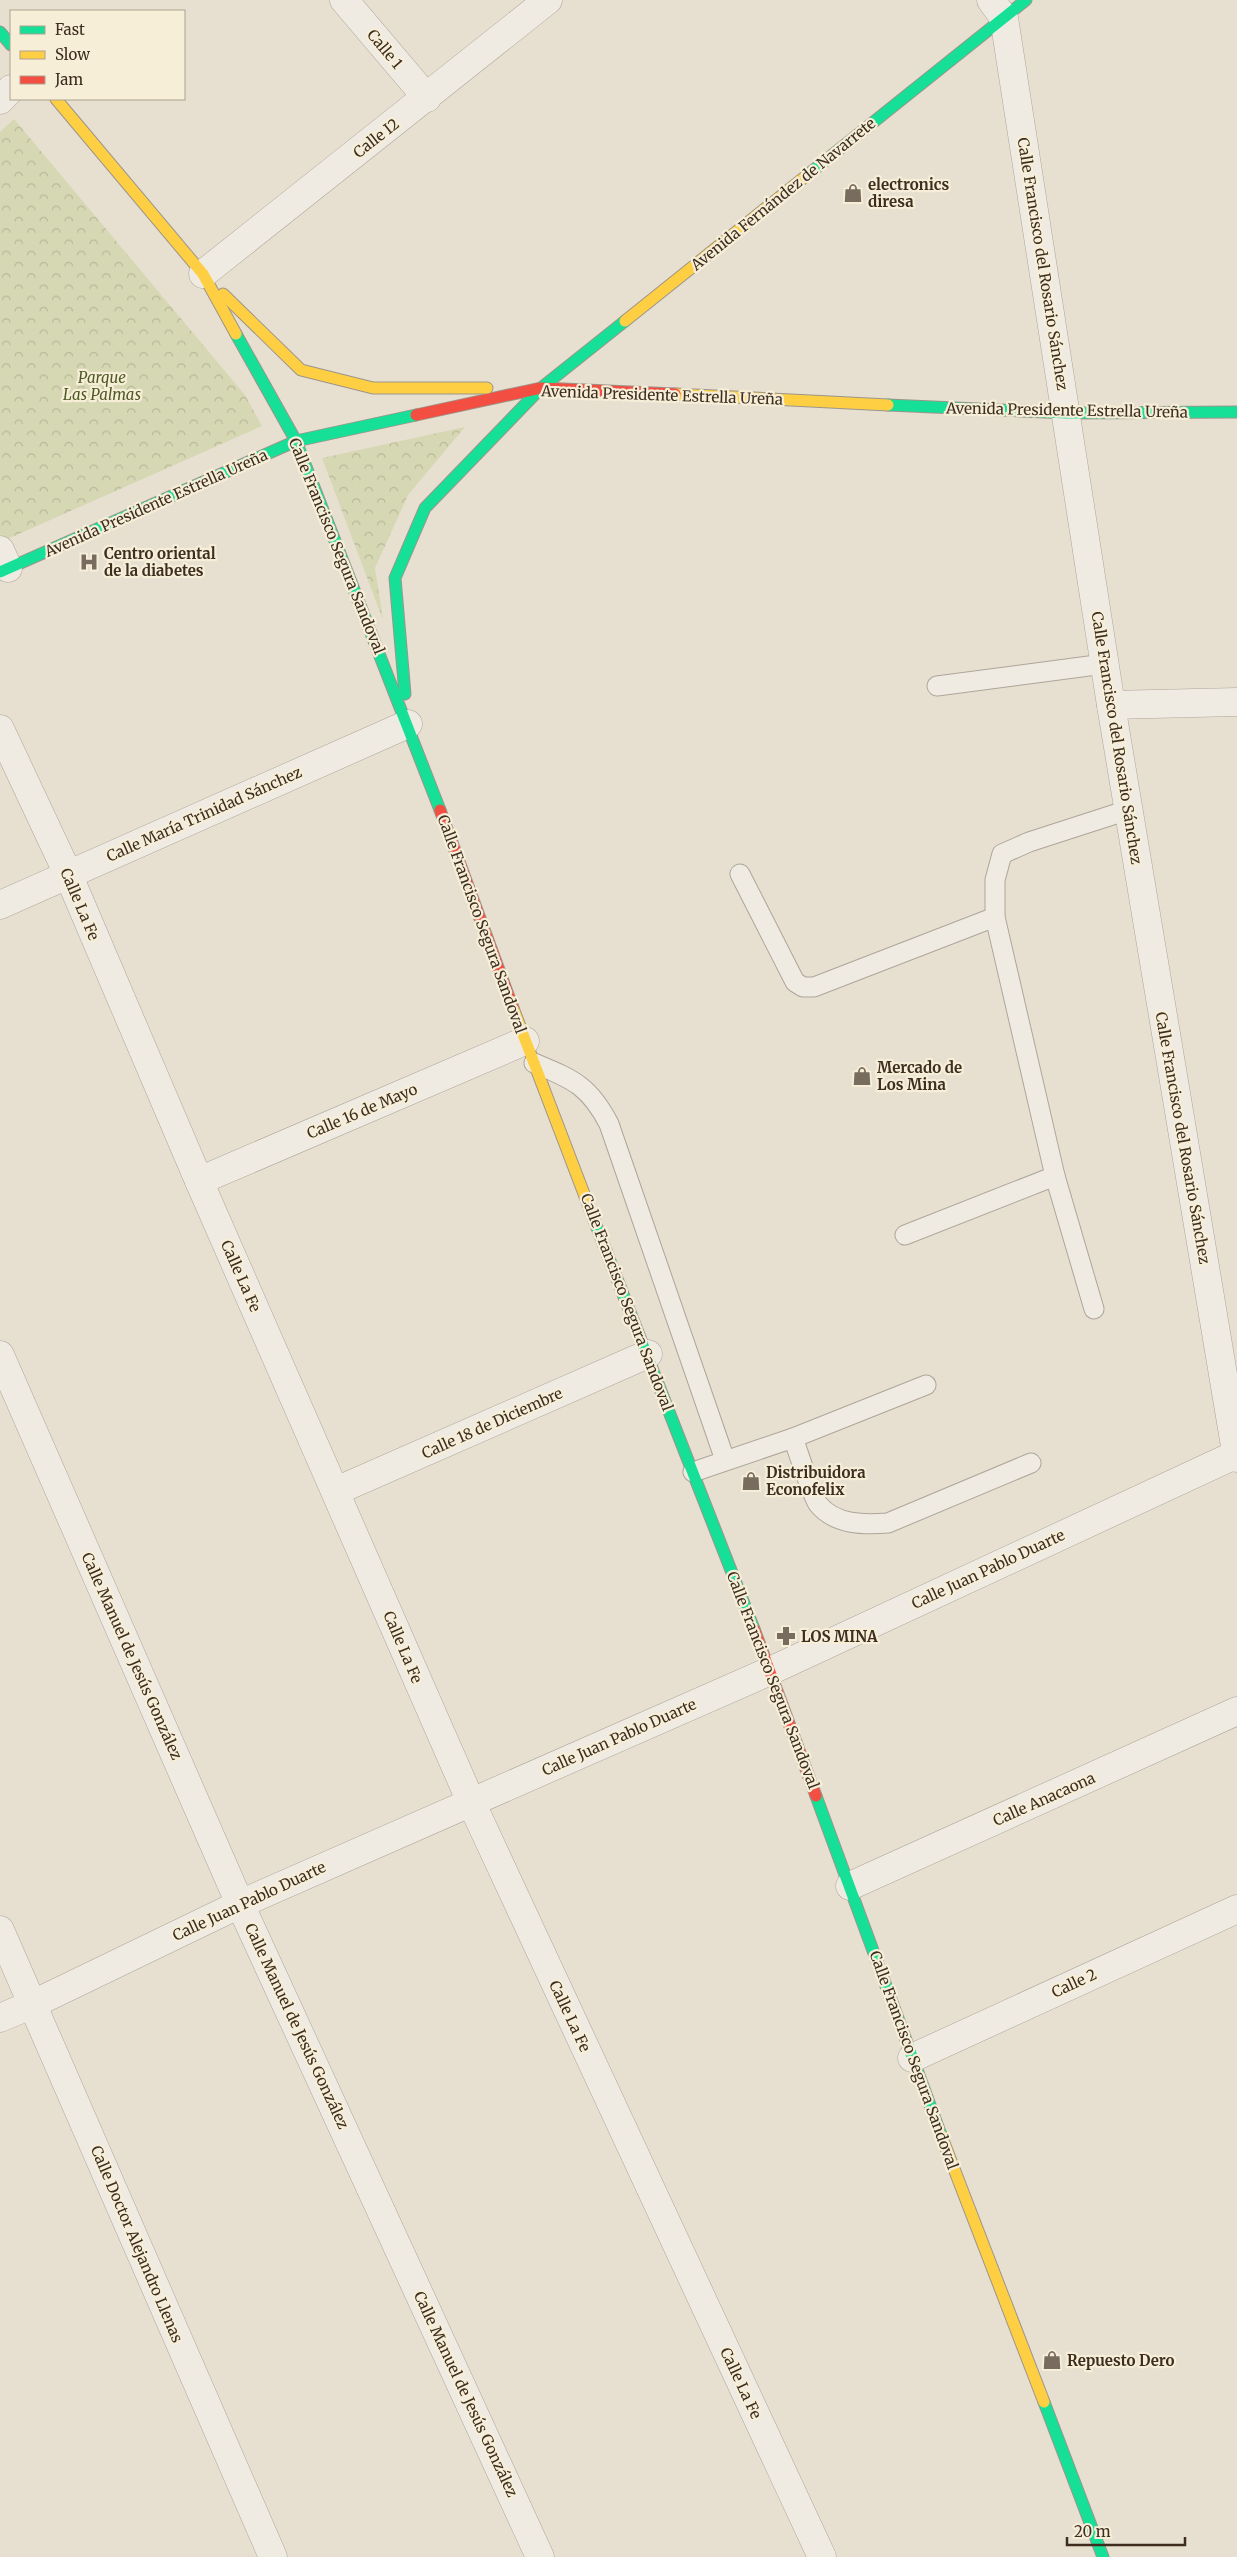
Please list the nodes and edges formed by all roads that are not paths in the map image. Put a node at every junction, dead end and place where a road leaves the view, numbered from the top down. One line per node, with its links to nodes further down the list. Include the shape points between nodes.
1 (344, 0): 8 (street, Calle 1)
2 (548, 0): 8 (street, Calle I2)
3 (1026, 0): 4 (main road, Avenida Fernández de Navarrete)
4 (998, 9): 12 (main road, Avenida Fernández de Navarrete); 14 (street, Calle Francisco del Rosario Sánchez)
5 (0, 32): 6 (main road)
6 (10, 44)
7 (10, 90): 9 (street)
8 (427, 98): 11 (street, Calle I2)
9 (0, 100)
10 (57, 100): 11 (main road, Calle Francisco Segura Sandoval)
11 (203, 274): 12 (main road, via 301,370 373,388); 15 (main road, Calle Francisco Segura Sandoval)
12 (541, 388): 14 (main road, Avenida Presidente Estrella Ureña); 15 (main road, Avenida Presidente Estrella Ureña); 21 (main road, Avenida Fernández de Navarrete, via 425,508 395,578)
13 (1237, 412): 14 (main road, Avenida Presidente Estrella Ureña)
14 (1066, 413): 17 (street, Calle Francisco del Rosario Sánchez)
15 (296, 441): 16 (main road, Avenida Presidente Estrella Ureña); 21 (main road, Calle Francisco Segura Sandoval)
16 (3, 563)
17 (1104, 664): 18 (lane); 20 (street, Calle Francisco del Rosario Sánchez)
18 (937, 686)
19 (1237, 702): 20 (street)
20 (1111, 706): 23 (street, Calle Francisco del Rosario Sánchez)
21 (408, 724): 24 (street, Calle María Trinidad Sánchez); 28 (main road, Calle Francisco Segura Sandoval)
22 (0, 729): 24 (street, Calle La Fe)
23 (1128, 810): 27 (lane, via 1002,854 995,880); 37 (street, Calle Francisco del Rosario Sánchez)
24 (68, 874): 26 (street, Calle María Trinidad Sánchez); 30 (street, Calle La Fe)
25 (740, 874): 27 (lane, via 796,982 803,987 814,987)
26 (0, 905)
27 (995, 917): 29 (lane)
28 (530, 1052): 30 (street, Calle 16 de Mayo); 33 (main road, Calle Francisco Segura Sandoval); 39 (lane, via 590,1093 609,1124)
29 (1055, 1176): 31 (lane); 32 (lane)
30 (199, 1181): 42 (street, Calle La Fe)
31 (905, 1235)
32 (1094, 1309)
33 (648, 1354): 41 (main road, Calle Francisco Segura Sandoval); 42 (street, Calle 18 de Diciembre)
34 (0, 1355): 47 (street, Calle Manuel de Jesús González)
35 (926, 1385): 36 (lane)
36 (793, 1438): 39 (lane); 40 (lane, via 818,1504 840,1520 867,1525 888,1523)
37 (1237, 1454): 38 (street, Calle Francisco del Rosario Sánchez); 43 (street, Calle Juan Pablo Duarte)
38 (1237, 1458)
39 (725, 1460): 41 (lane)
40 (1031, 1463)
41 (693, 1472): 43 (main road, Calle Francisco Segura Sandoval)
42 (336, 1491): 45 (street, Calle La Fe)
43 (770, 1670): 45 (street, Calle Juan Pablo Duarte); 46 (main road, Calle Francisco Segura Sandoval)
44 (1237, 1711): 46 (street, Calle Anacaona)
45 (471, 1802): 47 (street, Calle Juan Pablo Duarte); 55 (street, Calle La Fe)
46 (850, 1886): 52 (main road, Calle Francisco Segura Sandoval)
47 (240, 1904): 50 (street, Calle Juan Pablo Duarte); 54 (street, Calle Manuel de Jesús González)
48 (1237, 1908): 52 (street, Calle 2)
49 (0, 1930): 50 (street, Calle Doctor Alejandro Llenas)
50 (33, 2004): 51 (street, Calle Juan Pablo Duarte); 53 (street, Calle Doctor Alejandro Llenas)
51 (0, 2018)
52 (912, 2058): 56 (main road, Calle Francisco Segura Sandoval)
53 (273, 2557)
54 (540, 2557)
55 (822, 2557)
56 (1103, 2557)

